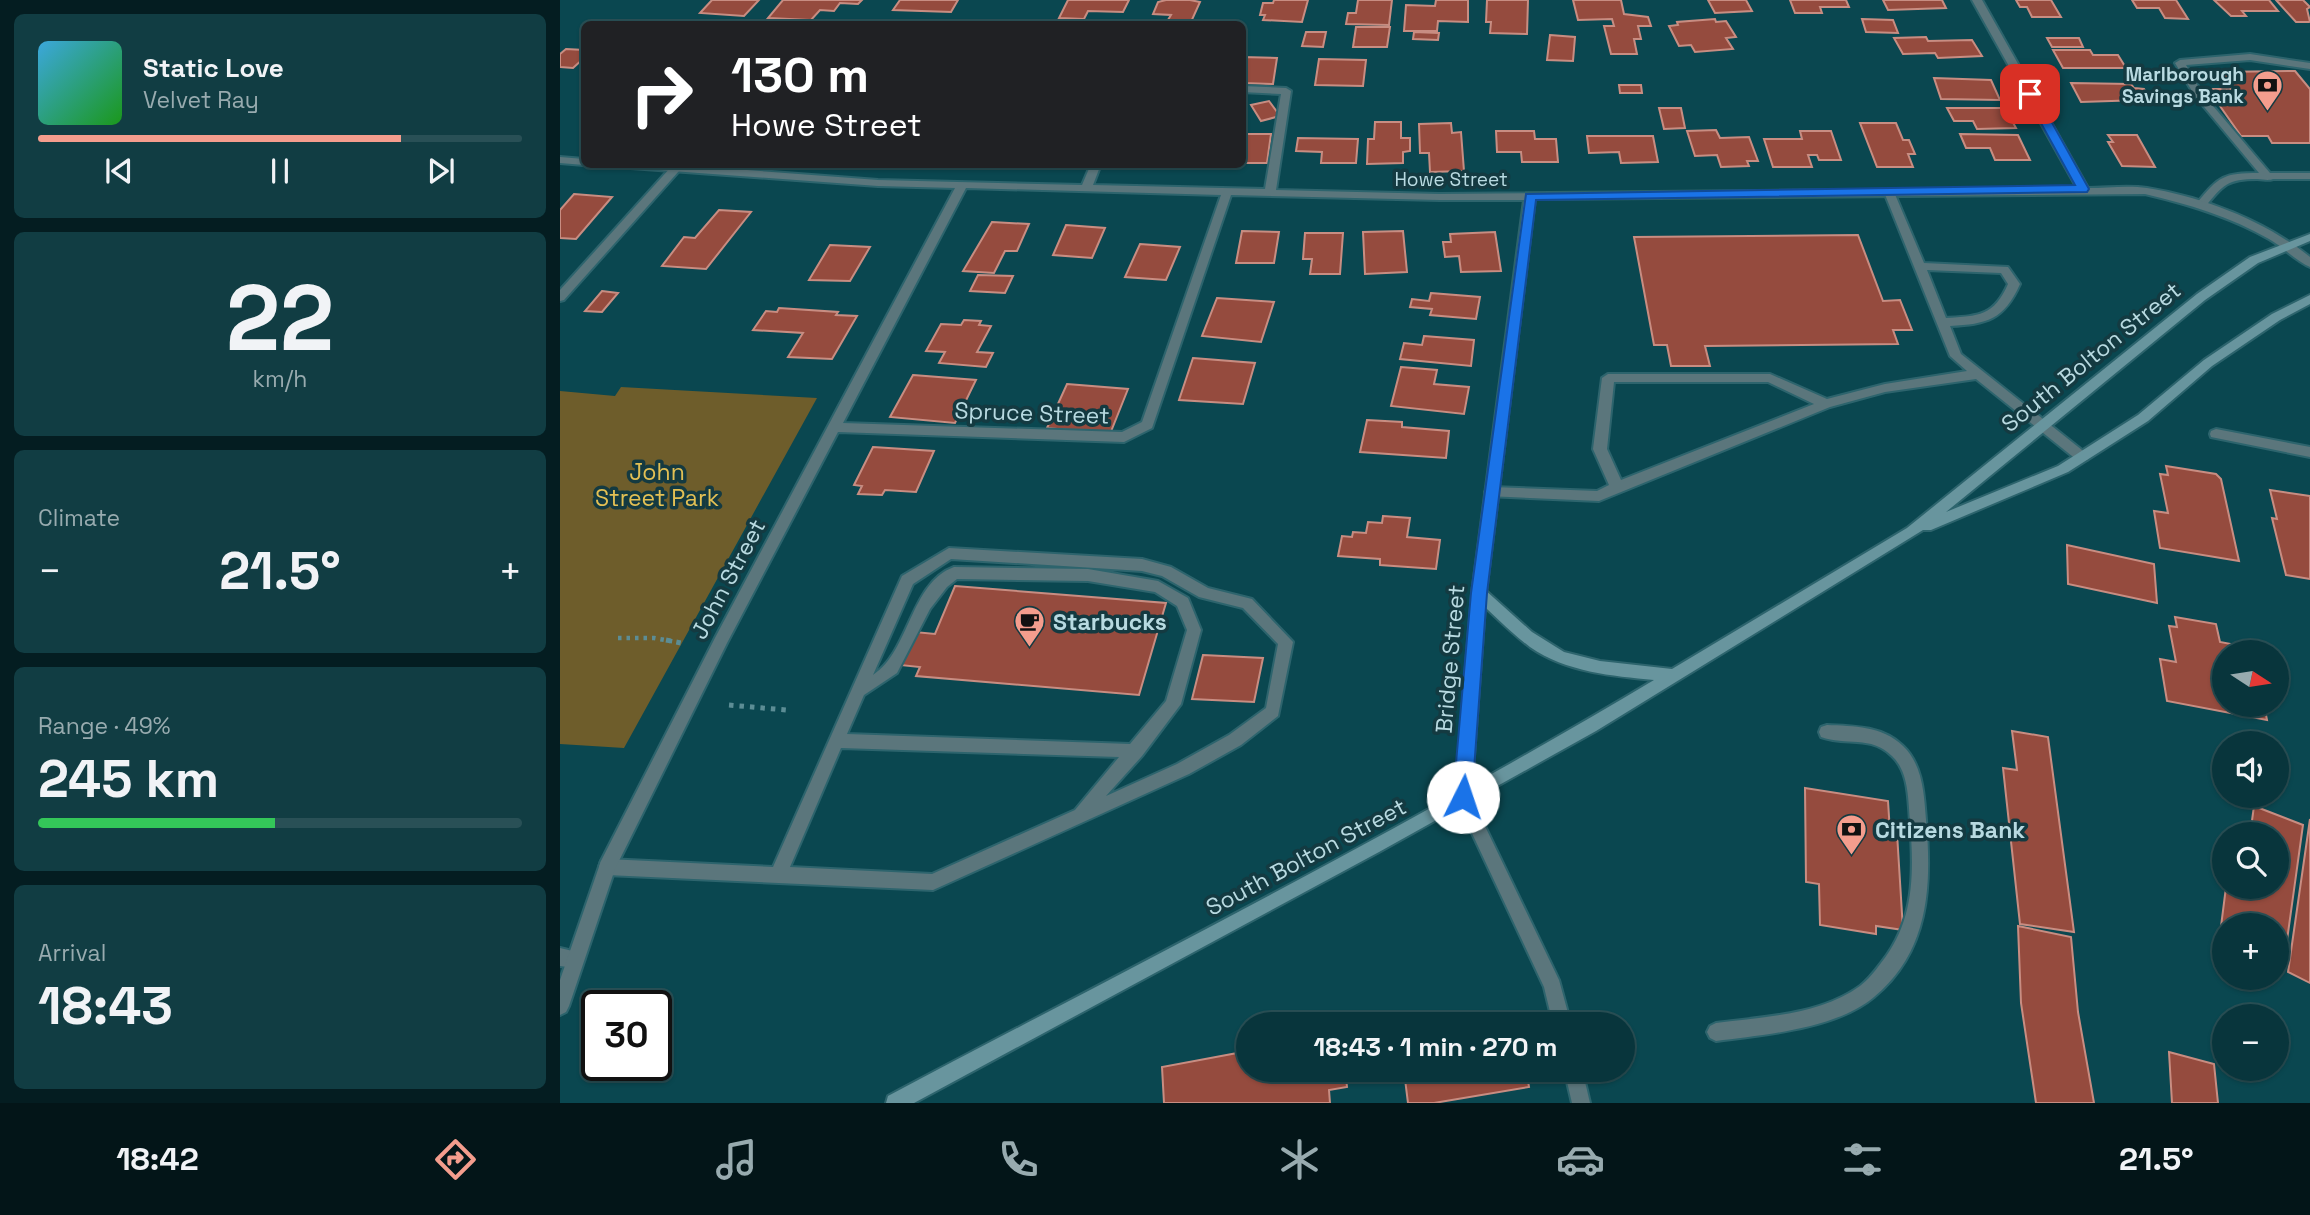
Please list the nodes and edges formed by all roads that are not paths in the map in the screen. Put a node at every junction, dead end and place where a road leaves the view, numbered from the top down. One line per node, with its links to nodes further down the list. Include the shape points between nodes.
1 (1978, 0): 13 (street)
2 (2310, 66): 10 (street, via 2250,57 2180,63 2198,94)
3 (1246, 89): 16 (street, via 1286,91)
4 (560, 160): 5 (street)
5 (581, 162)
6 (663, 168): 8 (street, Howe Street)
7 (1094, 168): 12 (street)
8 (675, 169): 11 (street, Howe Street); 23 (street)
9 (2310, 176): 10 (street)
10 (2269, 178): 18 (street, via 2240,176 2221,181)
11 (962, 185): 12 (street, Howe Street); 28 (street, John Street)
12 (1086, 188): 14 (street, Howe Street)
13 (2083, 189): 15 (street, Howe Street); 18 (street, Howe Street, via 2145,191)
14 (1227, 192): 16 (street, Howe Street); 28 (street, Spruce Street, via 1147,425 1124,437)
15 (1889, 192): 17 (street, Howe Street); 22 (street)
16 (1270, 193): 17 (street, Howe Street)
17 (1531, 196): 34 (street, Bridge Street)
18 (2201, 205): 20 (street, Howe Street)
19 (2310, 237): 20 (main road, South Bolton Street)
20 (2289, 244): 21 (street, Howe Street); 29 (main road, South Bolton Street, via 2254,260 2201,297)
21 (2310, 263)
22 (1919, 266): 25 (street); 25 (street, via 2004,270 2014,284 1996,314 1982,320)
23 (560, 297)
24 (2310, 299): 32 (main road, South Bolton Street, via 2208,363 2143,418)
25 (1942, 321): 26 (street, via 1956,356)
26 (1978, 374): 27 (street, via 1885,388); 29 (street)
27 (1826, 404): 33 (street); 33 (street, via 1770,379 1608,378 1600,449)
28 (834, 427): 44 (street, John Street)
29 (2042, 427): 32 (street); 35 (main road, South Bolton Street)
30 (2216, 434): 31 (street)
31 (2310, 452)
32 (2082, 457): 35 (main road, South Bolton Street, via 2015,491)
33 (1617, 486): 34 (street, via 1599,496)
34 (1492, 492): 36 (street, Bridge Street)
35 (1912, 532): 37 (main road, South Bolton Street)
36 (1479, 593): 37 (main road, via 1558,656 1592,666); 42 (street, Bridge Street)
37 (1670, 675): 42 (main road, South Bolton Street)
38 (859, 691): 40 (street); 41 (street, via 893,668 936,586 954,573 1088,575 1158,587 1183,602 1194,629 1173,704); 43 (street, via 907,580 949,553 1142,565 1166,571 1204,593 1247,603 1286,642 1273,710 1235,740 1183,769)
39 (1827, 732): 49 (street, via 1871,735 1890,744 1908,762 1915,786 1922,892 1912,930 1893,964 1865,993 1805,1019)
40 (836, 741): 41 (street); 45 (street)
41 (1136, 751): 43 (street)
42 (1463, 797): 48 (street, Bridge Street, via 1553,986); 51 (main road, South Bolton Street)
43 (1079, 816): 45 (street, via 933,882)
44 (607, 867): 45 (street); 46 (street, John Street)
45 (778, 875)
46 (567, 958): 47 (street, John Street)
47 (560, 1006)
48 (1559, 1012)
49 (1716, 1032)
50 (1576, 1082): 52 (street)
51 (895, 1103)
52 (1581, 1103)

